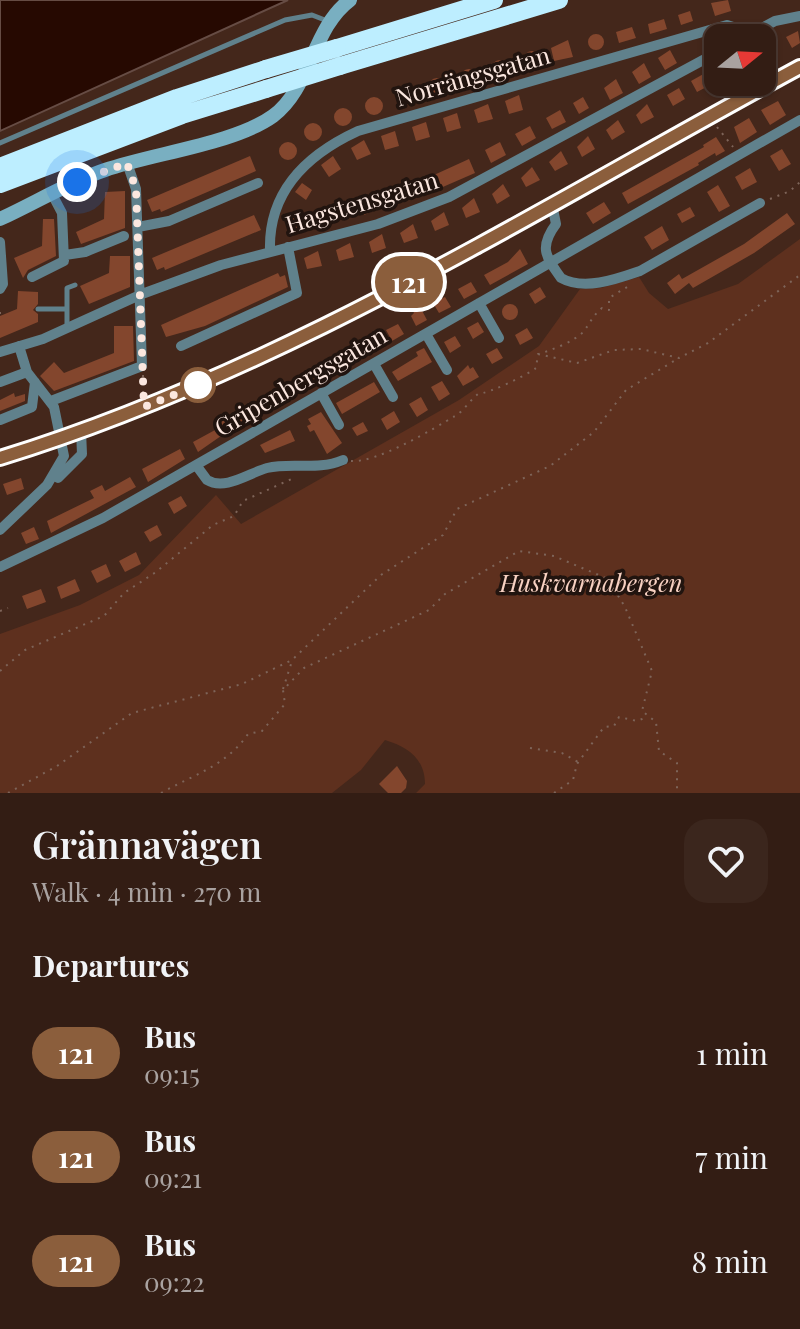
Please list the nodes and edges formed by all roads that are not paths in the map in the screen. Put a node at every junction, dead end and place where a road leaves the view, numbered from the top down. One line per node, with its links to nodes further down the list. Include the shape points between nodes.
1 (350, 0): 8 (main road)
2 (454, 0): 11 (highway)
3 (494, 0): 11 (highway)
4 (559, 0): 6 (highway)
5 (569, 0): 6 (highway)
6 (539, 6): 11 (highway)
7 (800, 16): 9 (street)
8 (331, 22): 15 (lane, via 312,15 285,20); 16 (main road, via 290,98 272,116 245,130)
9 (772, 24)
10 (704, 32): 28 (street, Norrängsgatan, via 358,131 317,153 289,181)
11 (339, 57): 17 (highway, bridge, via 266,69); 19 (highway, bridge, via 266,89)
12 (704, 60): 27 (street, Hagstensgatan, via 449,197 378,224)
13 (800, 67): 22 (main road)
14 (800, 120): 30 (street, Gripenbergsgatan)
15 (0, 143)
16 (127, 163): 20 (main road); 24 (street, via 136,189)
17 (0, 167)
18 (258, 183): 24 (street, via 169,221)
19 (0, 184)
20 (52, 194): 23 (main road); 29 (street, via 62,213)
21 (760, 203): 30 (street, via 621,278 568,282)
22 (552, 204): 30 (street, via 556,224 543,246); 53 (main road, via 349,315)
23 (0, 219)
24 (138, 227): 34 (street)
25 (124, 236): 29 (street)
26 (0, 242): 33 (street)
27 (288, 247): 28 (street, Hagstensgatan); 42 (street, via 297,293)
28 (270, 251): 34 (street, Hagstensgatan)
29 (65, 255): 31 (street, via 64,261)
30 (550, 263): 35 (street, Gripenbergsgatan)
31 (32, 277)
32 (75, 285): 37 (lane, via 67,288)
33 (0, 289)
34 (142, 294): 38 (street, Hagstensgatan); 50 (street, via 142,366)
35 (479, 303): 39 (street, Gripenbergsgatan); 40 (street)
36 (38, 309): 37 (lane)
37 (65, 309): 38 (lane)
38 (67, 329): 41 (street, Hagstensgatan)
39 (426, 334): 44 (street, Gripenbergsgatan); 45 (street)
40 (499, 338)
41 (19, 346): 43 (street, Hagstensgatan); 46 (street)
42 (181, 346)
43 (0, 352)
44 (374, 364): 48 (street, Gripenbergsgatan); 49 (street)
45 (447, 370)
46 (31, 376): 47 (street); 50 (street); 51 (street, via 37,387 32,407)
47 (0, 382)
48 (321, 393): 52 (street); 57 (street, Gripenbergsgatan)
49 (393, 397)
50 (51, 401): 54 (street)
51 (0, 420)
52 (339, 425)
53 (81, 431): 54 (main road); 58 (street, via 82,454)
54 (61, 439): 55 (main road); 58 (street, via 64,456)
55 (0, 458)
56 (343, 460): 57 (street, Gripenbergsgatan, via 319,468 266,468 220,484 207,480)
57 (196, 465): 60 (street, Gripenbergsgatan, via 103,518)
58 (47, 485): 59 (street)
59 (0, 530)
60 (0, 567)

